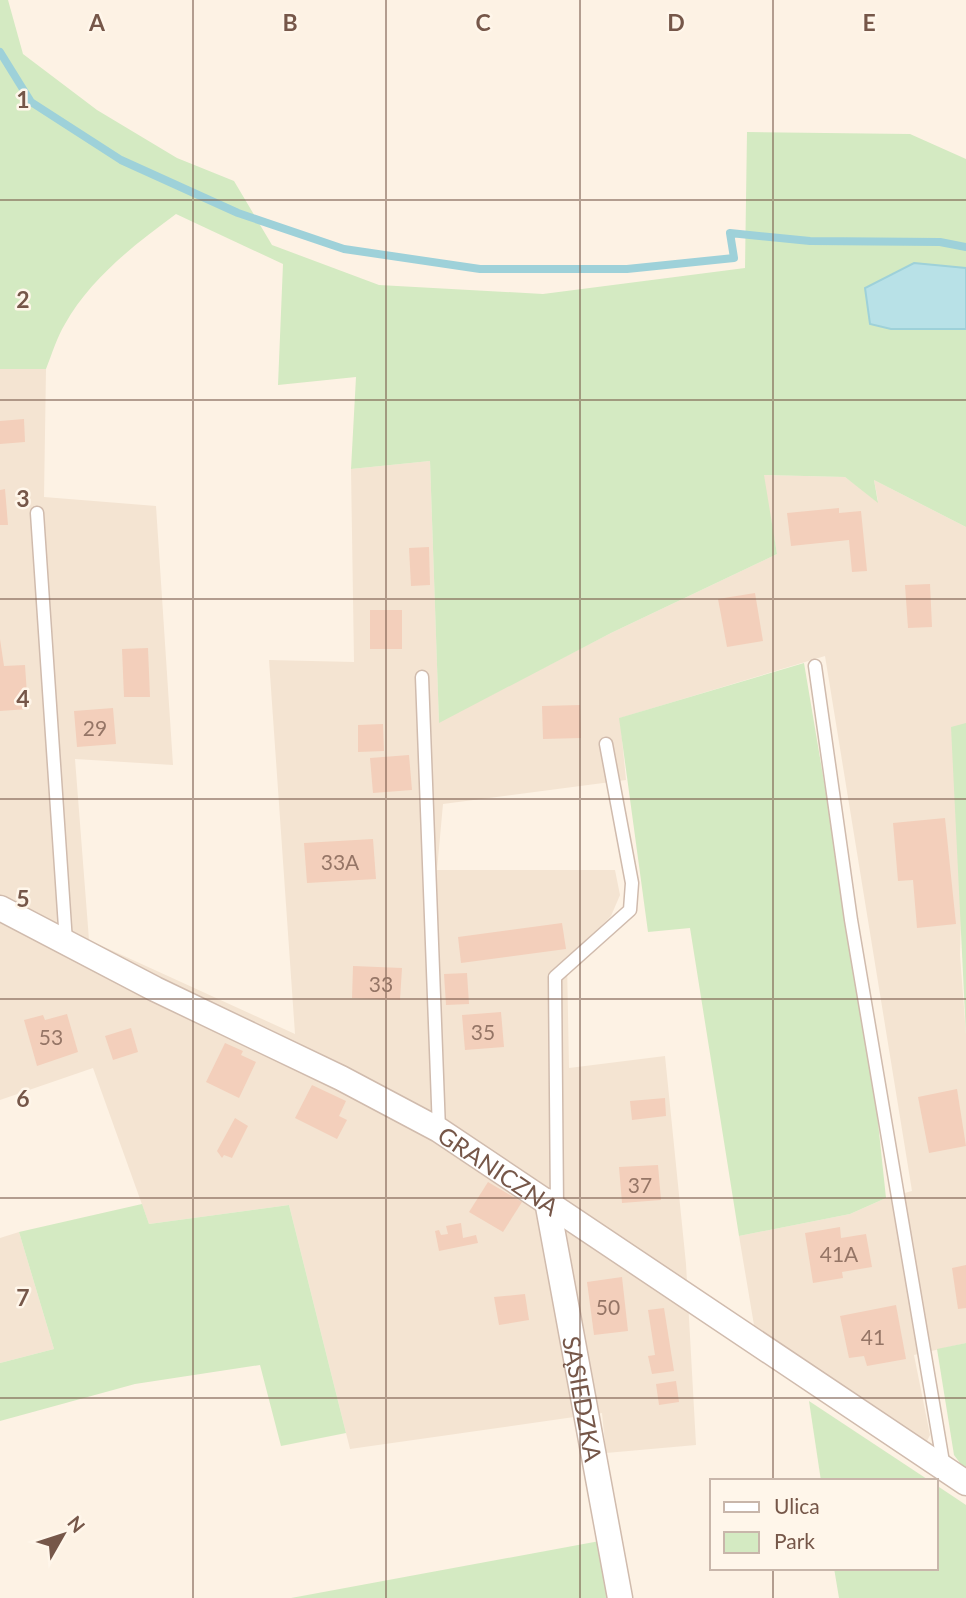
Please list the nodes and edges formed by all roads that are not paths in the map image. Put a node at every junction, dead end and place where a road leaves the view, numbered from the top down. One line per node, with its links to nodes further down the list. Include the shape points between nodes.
1 (37, 513): 6 (lane)
2 (815, 666): 9 (lane, via 851,920)
3 (422, 677): 7 (lane)
4 (606, 744): 8 (lane, via 632,883 630,909 555,977)
5 (7, 918): 6 (street, GRANICZNA)
6 (66, 942): 7 (street, GRANICZNA)
7 (439, 1130): 8 (street, GRANICZNA)
8 (552, 1205): 9 (street, GRANICZNA); 11 (street, SĄSIEDZKA)
9 (944, 1469): 10 (street, GRANICZNA)
10 (966, 1483)
11 (620, 1598)

